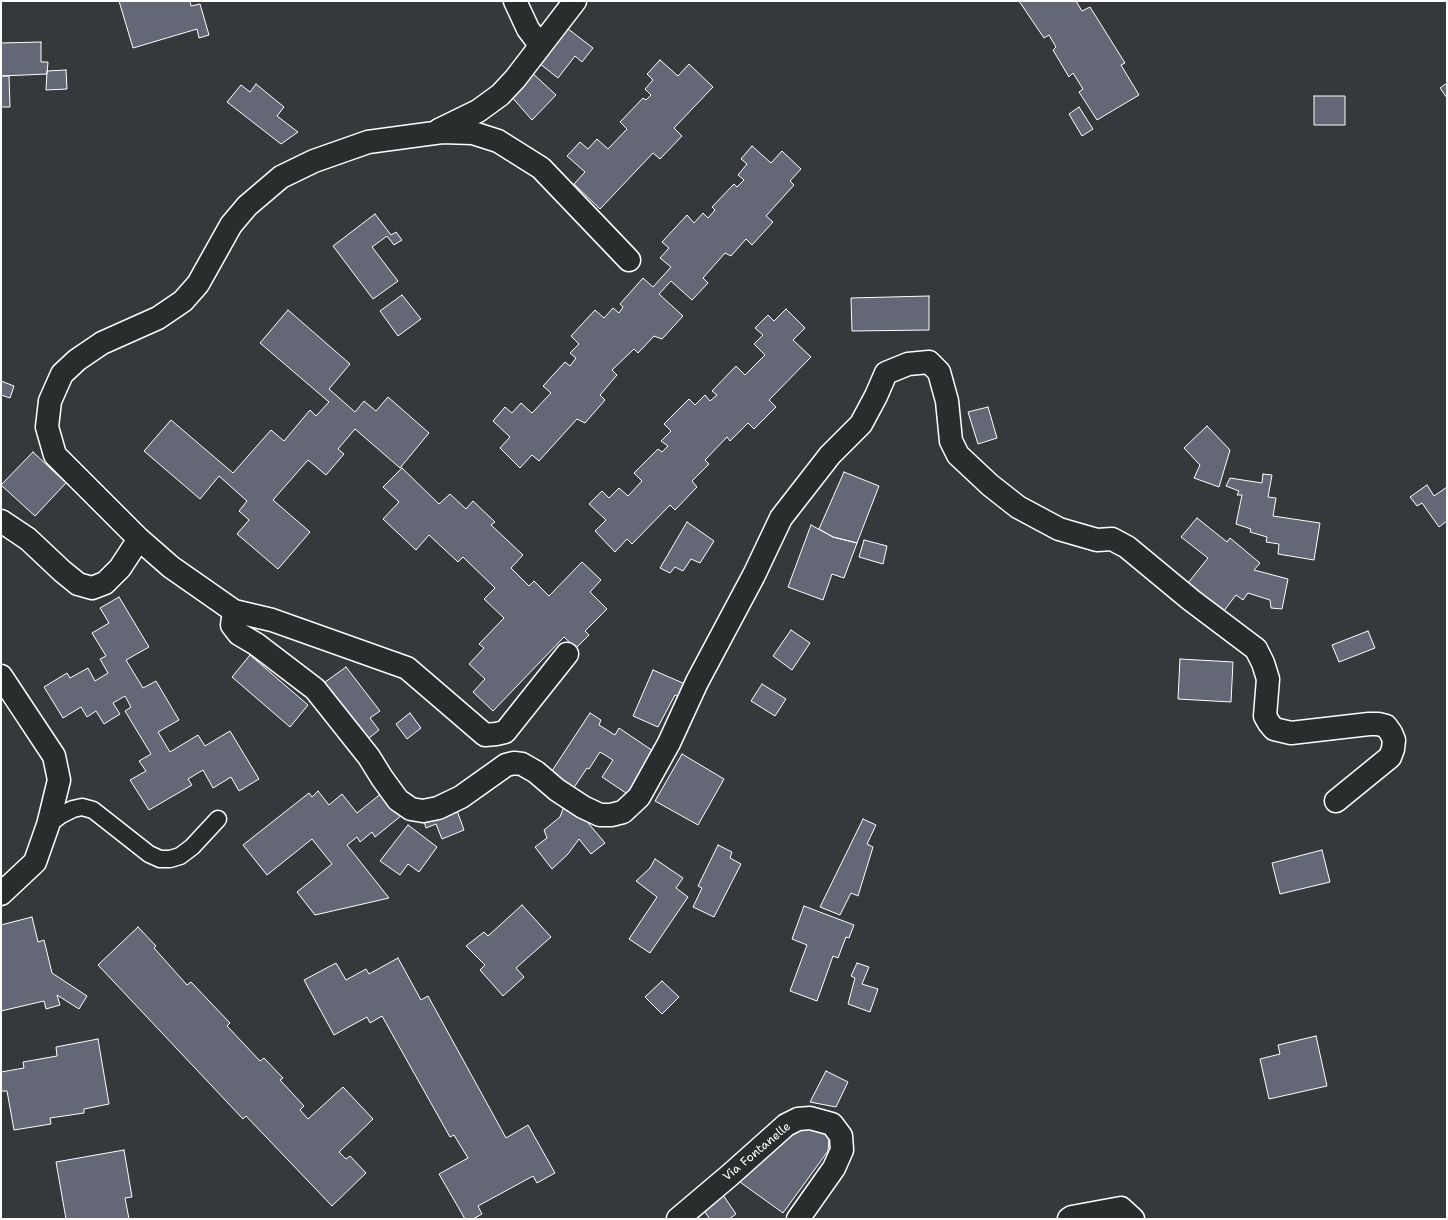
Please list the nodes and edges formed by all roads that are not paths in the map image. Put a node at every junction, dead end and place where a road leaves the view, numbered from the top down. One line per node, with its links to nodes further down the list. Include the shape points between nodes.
1 (515, 1): 3 (street, via 528,29)
2 (575, 1): 3 (street)
3 (540, 45): 4 (street, via 500,95 478,111)
4 (431, 133): 5 (street, via 473,133 498,141 541,168); 7 (street, via 368,142 314,161 281,177 247,206 231,225 198,284 183,301 158,318 102,342 62,374 50,401 47,427 55,455)
5 (629, 260)
6 (1, 520): 7 (street, via 28,539 78,584 92,588 105,584 120,568)
7 (139, 539): 8 (street, via 171,568)
8 (234, 611): 9 (street, via 272,620 407,668 485,735 505,732); 11 (street, via 232,625 239,634 315,688 369,757 398,800 410,809 423,811 438,808 461,797 506,765 514,763 522,764 536,772 557,790 600,815 623,812 639,797 670,743 697,682 781,518 830,455 861,424 886,373 908,364 929,362 939,372 947,401 951,441 958,455 1018,507 1059,529 1097,540 1112,539 1127,547 1256,649 1268,679 1265,716 1274,729 1291,733 1369,724 1386,726 1394,740 1390,757)
9 (567, 654)
10 (1, 676): 13 (street, via 54,756 59,780)
11 (1336, 801)
12 (218, 819): 13 (lane, via 192,847 180,856 170,859 160,859 150,854 93,810 82,807 73,809)
13 (48, 825): 14 (street, via 35,862)
14 (1, 894)
15 (678, 1219): 16 (street, Via Fontanelle, via 786,1125 798,1119 810,1118 832,1124 841,1136 842,1150 834,1168)
16 (798, 1219)
17 (1069, 1219): 18 (street, via 1122,1208)
18 (1133, 1219)

